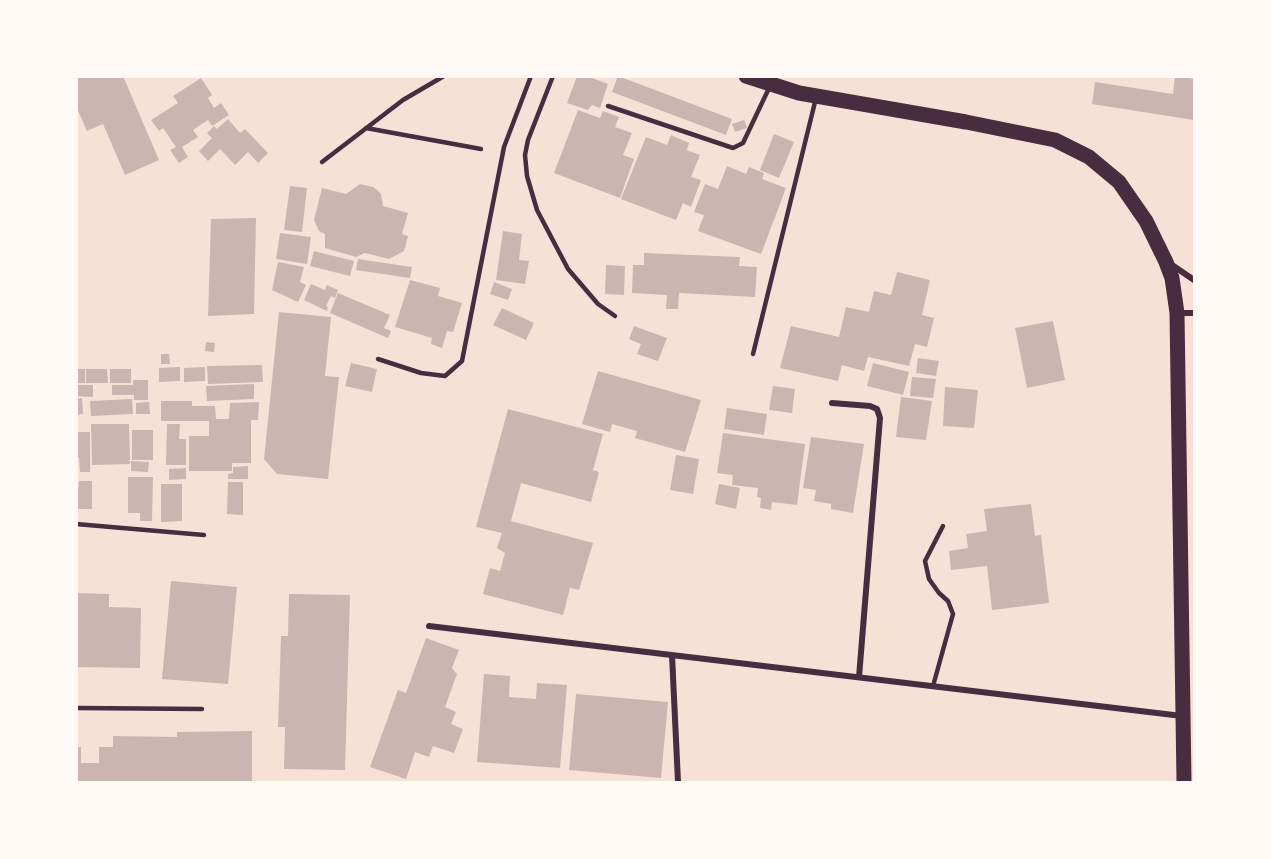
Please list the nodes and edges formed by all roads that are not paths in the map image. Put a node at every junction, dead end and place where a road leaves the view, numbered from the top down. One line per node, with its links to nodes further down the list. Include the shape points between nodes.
1 (444, 76): 8 (lane, via 403,99)
2 (531, 76): 17 (lane, via 504,147 462,361 445,376)
3 (553, 76): 15 (lane, via 528,140 527,176 537,210 568,269 598,304)
4 (746, 76): 5 (main road)
5 (771, 84): 6 (main road); 7 (lane, via 743,143 733,148)
6 (816, 96): 11 (main road, via 1055,140 1089,157 1119,182 1146,221); 16 (lane)
7 (608, 106)
8 (366, 128): 9 (lane); 10 (lane)
9 (482, 149)
10 (322, 162)
11 (1166, 262): 12 (street); 13 (main road)
12 (1194, 280)
13 (1177, 313): 14 (street); 28 (main road)
14 (1194, 313)
15 (615, 316)
16 (753, 354)
17 (378, 359)
18 (832, 403): 24 (street, via 870,406 877,409 880,418)
19 (76, 524): 21 (lane)
20 (943, 526): 25 (lane, via 926,561 930,579 953,614)
21 (204, 535)
22 (429, 626): 23 (street)
23 (672, 655): 24 (street); 29 (street)
24 (859, 677): 25 (street)
25 (933, 686): 28 (street)
26 (76, 708): 27 (lane)
27 (202, 709)
28 (1183, 716): 30 (main road)
29 (678, 783)
30 (1184, 783)

